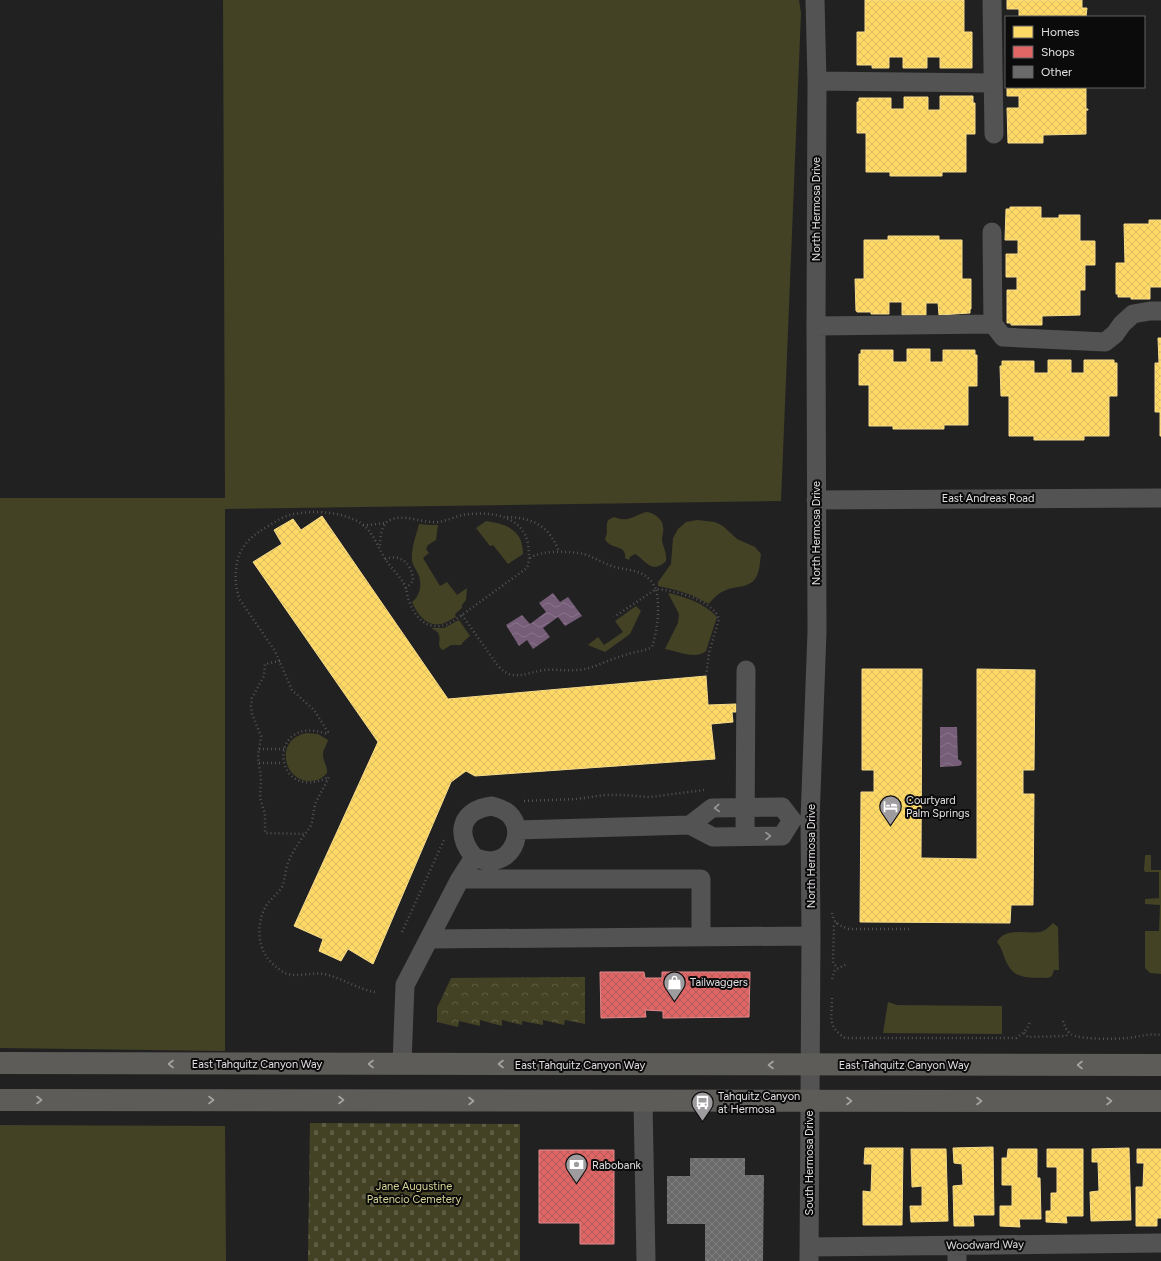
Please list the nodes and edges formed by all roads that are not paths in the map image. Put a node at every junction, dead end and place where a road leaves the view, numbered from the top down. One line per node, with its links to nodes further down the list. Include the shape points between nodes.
1 (814, 0): 3 (street, North Hermosa Drive)
2 (992, 0): 4 (street)
3 (817, 81): 4 (street); 9 (street, North Hermosa Drive)
4 (993, 82): 5 (street)
5 (994, 134)
6 (992, 232): 8 (street)
7 (1161, 311): 8 (street, via 1132,314 1105,342 1003,337)
8 (993, 324): 9 (street)
9 (816, 326): 11 (street, North Hermosa Drive)
10 (1161, 498): 11 (street, East Andreas Road)
11 (816, 500): 14 (street, North Hermosa Drive, via 817,632)
12 (746, 670): 13 (street)
13 (744, 807): 14 (street, via 782,807); 15 (street, one-way to 15, via 712,808); 17 (street)
14 (801, 820): 17 (street, one-way to 14, via 782,836); 20 (street, North Hermosa Drive)
15 (690, 825): 16 (street); 17 (street, via 713,837)
16 (517, 830): 18 (street, via 515,844 507,855 491,861); 18 (street, via 509,814 501,809 492,806 475,811 468,817 462,833 464,842)
17 (745, 836)
18 (474, 857): 19 (street)
19 (460, 879): 21 (street, via 701,879); 22 (street)
20 (811, 936): 21 (street); 25 (street, North Hermosa Drive)
21 (701, 937): 22 (street)
22 (429, 939): 24 (street, via 405,985)
23 (0, 1063): 24 (main road, East Tahquitz Canyon Way, one-way to 23)
24 (402, 1064): 25 (main road, East Tahquitz Canyon Way, one-way to 24)
25 (810, 1065): 26 (main road, East Tahquitz Canyon Way, one-way to 25); 29 (street, South Hermosa Drive)
26 (1161, 1065)
27 (0, 1100): 28 (main road, one-way to 28)
28 (643, 1101): 29 (main road); 34 (street)
29 (810, 1101): 30 (main road, one-way to 30); 33 (street, South Hermosa Drive)
30 (1161, 1101)
31 (1161, 1243): 32 (street, Woodward Way)
32 (957, 1253): 33 (street, Woodward Way)
33 (809, 1254)
34 (646, 1261)

